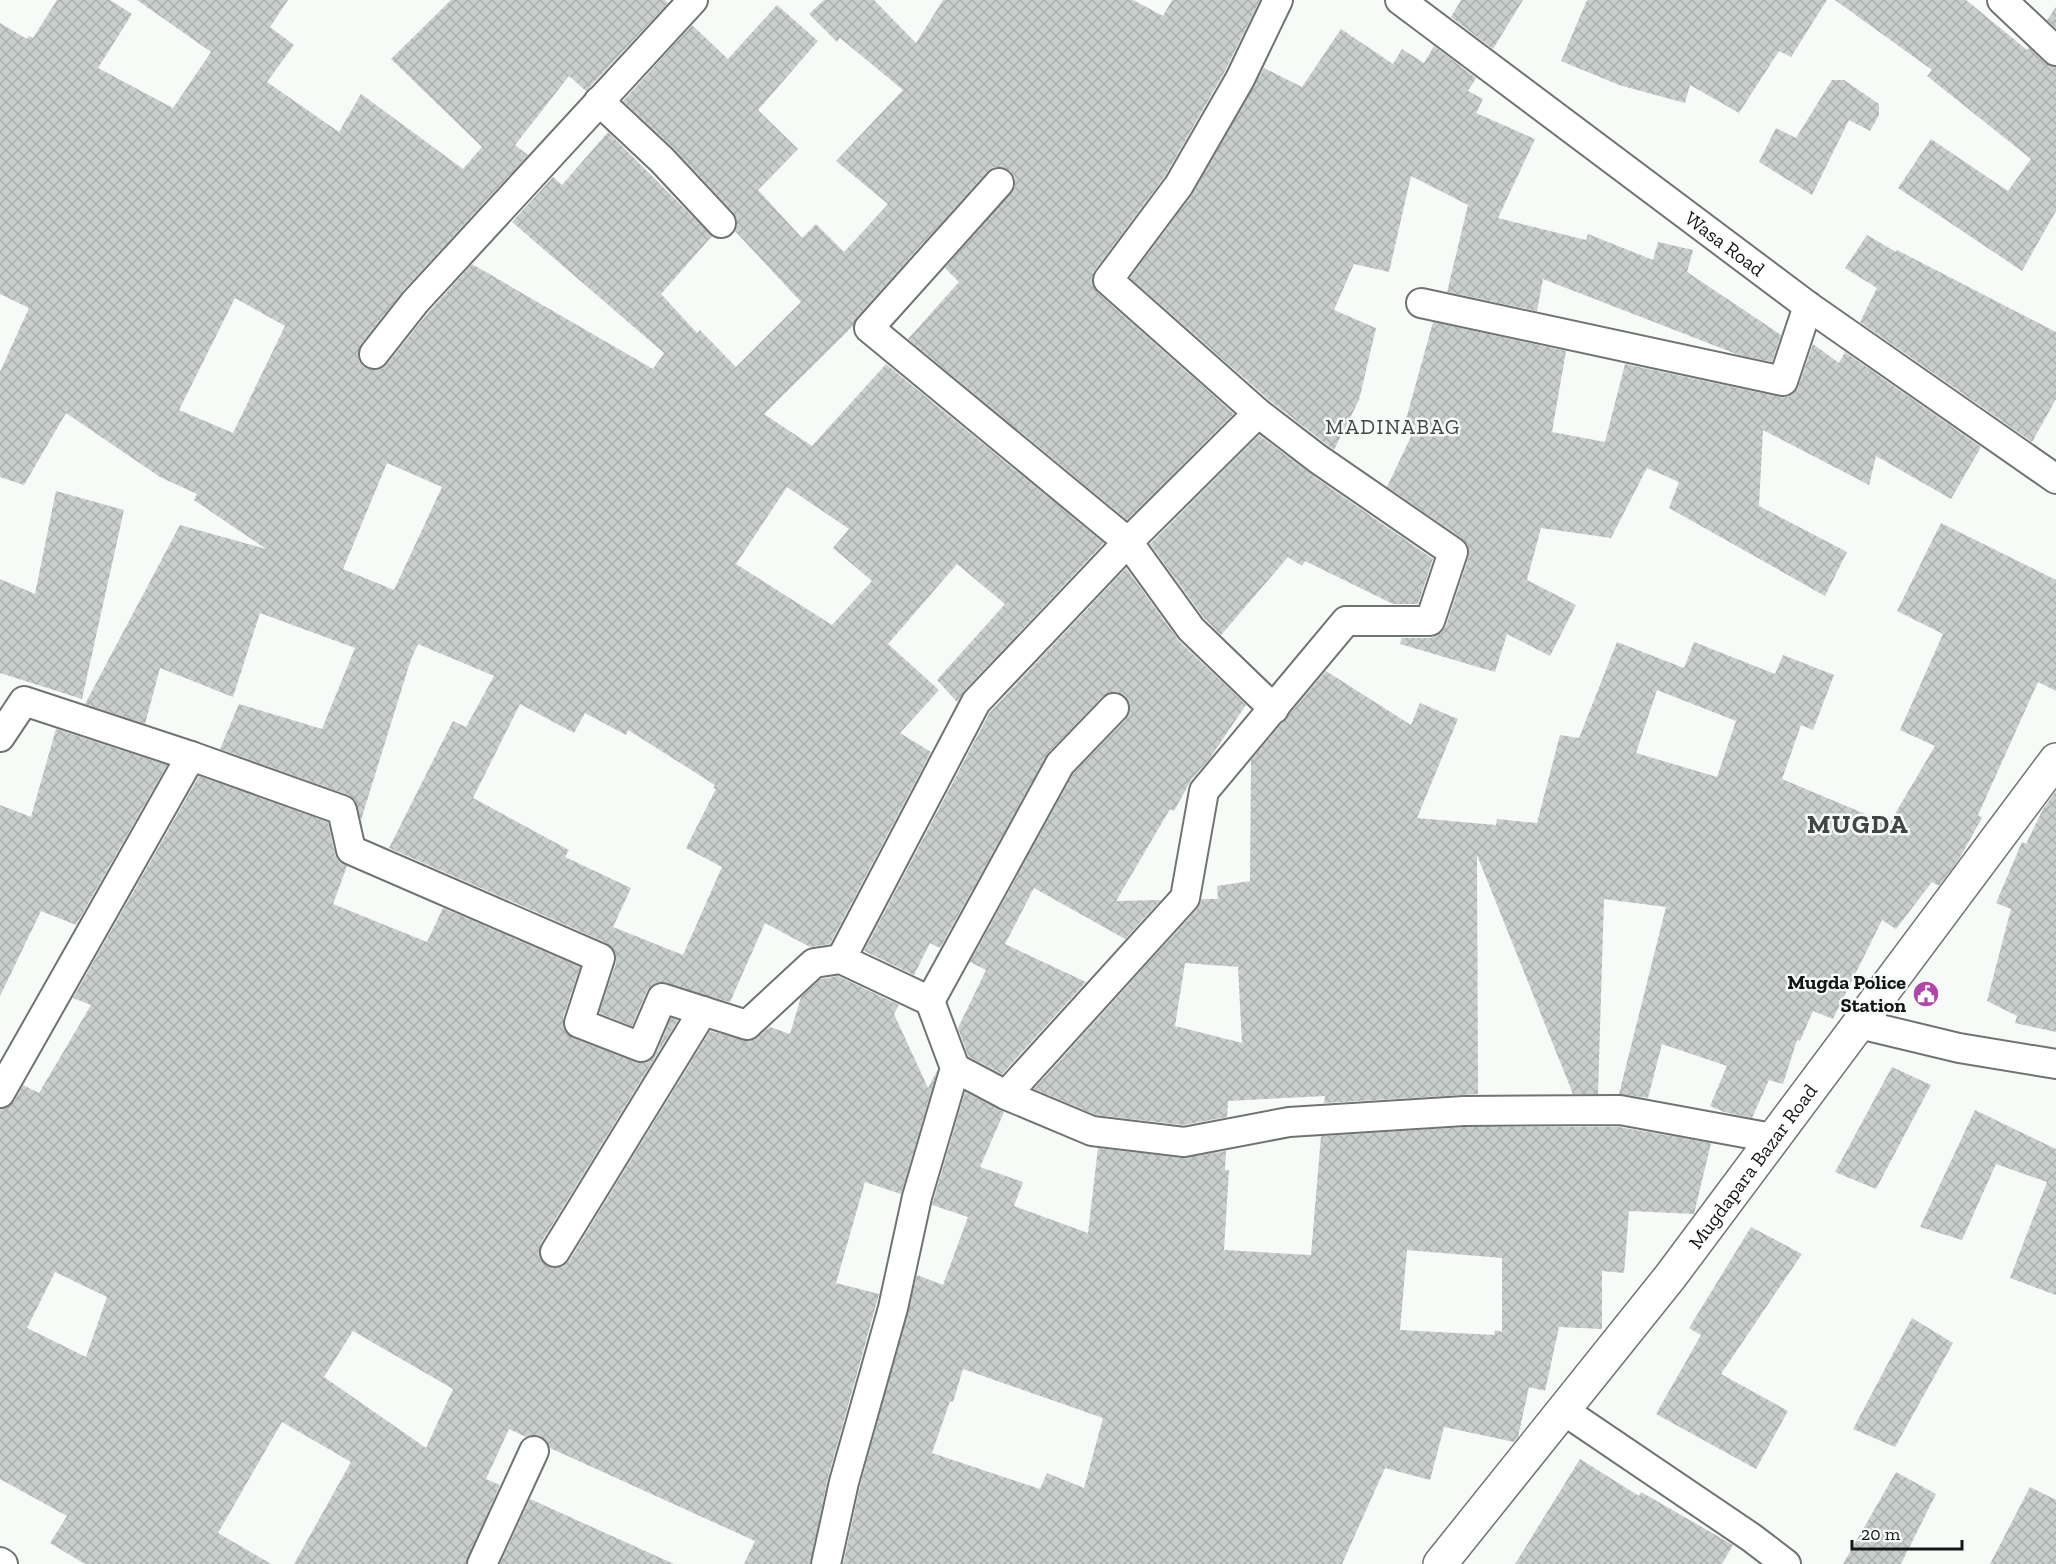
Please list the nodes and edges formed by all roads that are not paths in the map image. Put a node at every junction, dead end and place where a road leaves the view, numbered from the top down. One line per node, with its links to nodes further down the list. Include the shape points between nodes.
1 (693, 0): 6 (street)
2 (1278, 0): 12 (street, via 1240,79 1179,185 1108,280)
3 (1400, 0): 10 (street, Wasa Road)
4 (2002, 0): 5 (street)
5 (2056, 51)
6 (599, 101): 8 (street); 11 (street, via 415,302)
7 (999, 183): 14 (street, via 869,327)
8 (721, 223)
9 (1421, 303): 10 (street, via 1783,381)
10 (1808, 306): 13 (street, Wasa Road)
11 (374, 354)
12 (1258, 413): 14 (street); 16 (street, via 1454,552 1430,621 1346,621)
13 (2056, 479)
14 (1128, 542): 16 (street, via 1191,629); 20 (street, via 976,702)
15 (1114, 708): 21 (street, via 1060,764)
16 (1274, 709): 27 (street, via 1204,791 1185,898)
17 (0, 737): 18 (street, via 24,701)
18 (190, 756): 22 (street, via 342,810 351,850 600,958 579,1023 641,1047 662,998); 26 (street)
19 (2056, 760): 23 (street, Mugdapara Bazar Road)
20 (842, 959): 21 (street); 22 (street, via 814,963 747,1025)
21 (930, 1001): 25 (street)
22 (702, 1011): 29 (street)
23 (1859, 1024): 24 (street, via 1959,1048); 28 (street, Mugdapara Bazar Road)
24 (2056, 1064)
25 (956, 1068): 27 (street); 33 (street, via 917,1197 893,1308 844,1482)
26 (0, 1093)
27 (1006, 1095): 28 (street, via 1092,1131 1184,1142 1289,1122 1464,1111 1620,1110)
28 (1772, 1138): 30 (street, Mugdapara Bazar Road, via 1671,1277)
29 (555, 1252)
30 (1563, 1410): 34 (street, Mugdapara Bazar Road); 35 (street)
31 (534, 1451): 32 (street)
32 (482, 1564)
33 (826, 1564)
34 (1440, 1564)
35 (1786, 1564)

